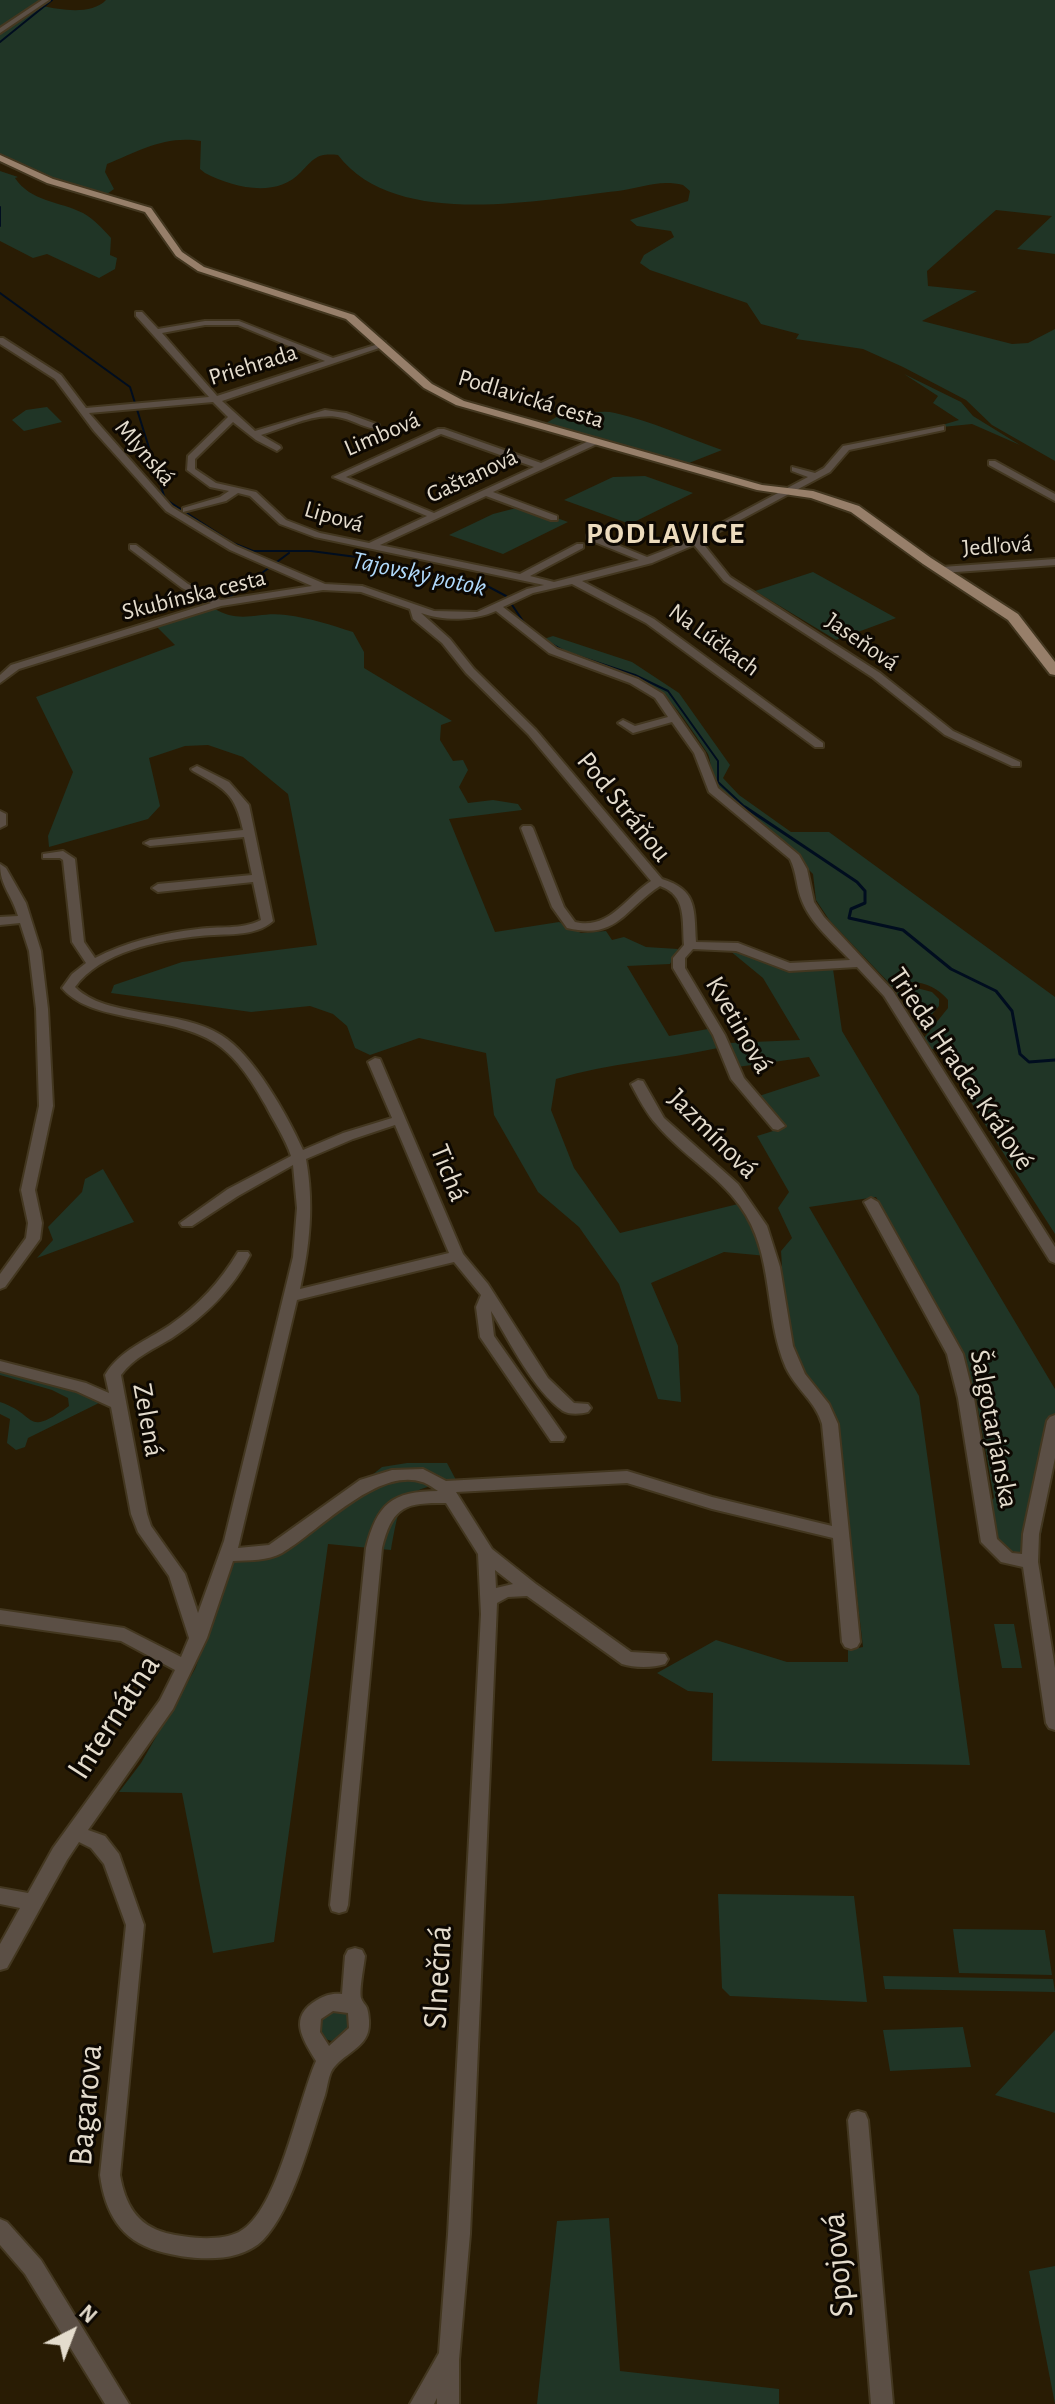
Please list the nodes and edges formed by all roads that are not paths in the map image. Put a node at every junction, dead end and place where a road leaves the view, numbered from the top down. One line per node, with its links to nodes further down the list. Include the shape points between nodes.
1 (46, 0): 2 (street)
2 (0, 31)
3 (0, 158): 7 (main road, Podlavická cesta, via 50,181 141,206 193,265 336,310)
4 (139, 314): 5 (street)
5 (156, 332): 8 (street, via 236,322); 9 (street)
6 (0, 340): 10 (street, Mlynská, via 58,377)
7 (382, 344): 8 (street, Priehrada); 15 (main road, Podlavická cesta, via 446,397)
8 (333, 361): 9 (street, Priehrada)
9 (218, 400): 10 (street, Priehrada); 11 (street)
10 (84, 411): 39 (street, Mlynská, via 158,500 233,548)
11 (234, 416): 14 (street); 21 (street, Lipová, via 197,449 190,466 213,485)
12 (376, 427): 14 (street, via 325,413)
13 (941, 428): 20 (street, via 846,448)
14 (255, 434): 16 (street)
15 (594, 442): 18 (street, Gaštanová); 23 (main road, Podlavická cesta)
16 (277, 448)
17 (992, 463): 24 (street, Jedľová)
18 (541, 466): 22 (street, Gaštanová); 26 (street, Limbová, via 441,431 339,474 341,480)
19 (795, 469): 20 (street)
20 (815, 476): 23 (street)
21 (237, 489): 25 (street); 32 (street, Lipová, via 259,498 289,525)
22 (484, 492): 26 (street, Gaštanová); 27 (street)
23 (785, 492): 29 (street); 35 (main road, Podlavická cesta, via 855,509)
24 (1055, 498)
25 (186, 510)
26 (434, 516): 32 (street, Gaštanová)
27 (554, 518)
28 (590, 537): 33 (street)
29 (696, 541): 33 (street); 48 (street, Jaseňová, via 727,579 876,675 949,733)
30 (580, 546): 36 (street)
31 (133, 547): 40 (street, via 185,586)
32 (368, 547): 36 (street, Lipová)
33 (649, 561): 37 (street)
34 (1055, 562): 35 (street, Jedľová)
35 (942, 570): 43 (main road, Podlavická cesta, via 1013,617)
36 (521, 577): 38 (street, Lipová)
37 (576, 582): 38 (street); 47 (street, Na Lúčkach, via 650,621)
38 (554, 584): 41 (street, Skubínska cesta)
39 (323, 587): 40 (street, Skubínska cesta); 42 (street, Skubínska cesta, via 362,589)
40 (220, 603): 44 (street, Skubínska cesta, via 15,667)
41 (501, 606): 42 (street, Skubínska cesta, via 458,617); 45 (street, via 553,651 649,689)
42 (415, 610): 58 (street, Pod Stráňou, via 532,732)
43 (1055, 671)
44 (0, 680)
45 (675, 718): 46 (street, via 634,731); 64 (street, Trieda Hradca Králové, via 699,753 713,790 790,853 801,869 808,902)
46 (623, 723)
47 (819, 745)
48 (1016, 764)
49 (197, 769): 53 (street, via 238,797)
50 (0, 814): 51 (street)
51 (0, 825)
52 (527, 828): 58 (street, Pod Stráňou, via 558,907 571,925 591,929 612,924 636,895)
53 (250, 833): 54 (street); 57 (street)
54 (150, 843)
55 (47, 856): 63 (street, via 60,853 69,859 79,947)
56 (0, 868): 60 (street)
57 (259, 878): 59 (street); 63 (street, via 264,923 174,937)
58 (658, 882): 62 (street, Kvetinová, via 683,891)
59 (158, 888)
60 (24, 919): 61 (street); 75 (street, via 35,951 42,1009 46,1106 28,1190 33,1239)
61 (0, 921)
62 (690, 945): 64 (street, Kvetinová, via 738,947 789,967); 68 (street, Kvetinová, via 679,958 679,968 738,1079)
63 (91, 962): 69 (street, via 68,985 72,994 127,1014 200,1029 239,1052)
64 (859, 963): 74 (street, Trieda Hradca Králové, via 889,994)
65 (375, 1062): 67 (street, Tichá)
66 (638, 1084): 84 (street, Jazmínová, via 654,1118 729,1182 769,1242 784,1345 800,1380 827,1411)
67 (400, 1120): 69 (street); 73 (street, Tichá)
68 (778, 1126)
69 (299, 1159): 71 (street); 76 (street, via 305,1215)
70 (871, 1202): 87 (street, Šalgotarjánska, via 955,1354 989,1542 1007,1558)
71 (187, 1223)
72 (243, 1255): 79 (street, Zelená, via 224,1287 198,1312 119,1365 113,1379)
73 (457, 1256): 76 (street); 77 (street, Tichá)
74 (1055, 1258)
75 (0, 1284)
76 (292, 1296): 86 (street)
77 (488, 1296): 80 (street, Tichá, via 550,1390 570,1408); 82 (street, via 483,1307 487,1337)
78 (0, 1366): 79 (street, via 81,1387)
79 (118, 1404): 91 (street, Zelená, via 139,1514 177,1574)
80 (583, 1408)
81 (1055, 1421): 87 (street, Šalgotarjánska)
82 (557, 1437)
83 (447, 1492): 84 (street, via 627,1477); 85 (street, Slnečná); 86 (street, via 434,1478 414,1474 372,1481 274,1550); 99 (street, via 403,1500 379,1522)
84 (841, 1534): 92 (street, Jazmínová)
85 (486, 1553): 88 (street, Slnečná); 89 (street, Slnečná)
86 (228, 1555): 91 (street, Internátna)
87 (1030, 1562): 95 (street, Šalgotarjánska)
88 (530, 1589): 89 (street, via 505,1591); 93 (street, Slnečná, via 628,1659)
89 (489, 1600): 106 (street, Slnečná)
90 (0, 1617): 94 (street, via 124,1635)
91 (198, 1638): 94 (street, Internátna)
92 (851, 1642)
93 (659, 1659)
94 (185, 1667): 96 (street, Internátna, via 145,1738)
95 (1055, 1723)
96 (75, 1833): 98 (street, Internátna); 103 (street, Bagarova, via 98,1842 112,1860 135,1925 110,2175 114,2200 129,2224 174,2247 216,2248 253,2235 277,2196)
97 (0, 1896): 98 (street)
98 (31, 1902): 101 (street, Internátna)
99 (339, 1905)
100 (355, 1956): 102 (street, Bagarova)
101 (0, 1962)
102 (351, 2003): 103 (street, Bagarova, via 358,2010 359,2031); 103 (street, via 331,2002 311,2014 310,2034)
103 (327, 2060)
104 (858, 2120): 110 (street, Spojová)
105 (0, 2229): 107 (street, via 33,2267)
106 (450, 2356): 108 (street, Slnečná); 109 (street, Slnečná)
107 (118, 2404)
108 (421, 2404)
109 (448, 2404)
110 (882, 2404)

